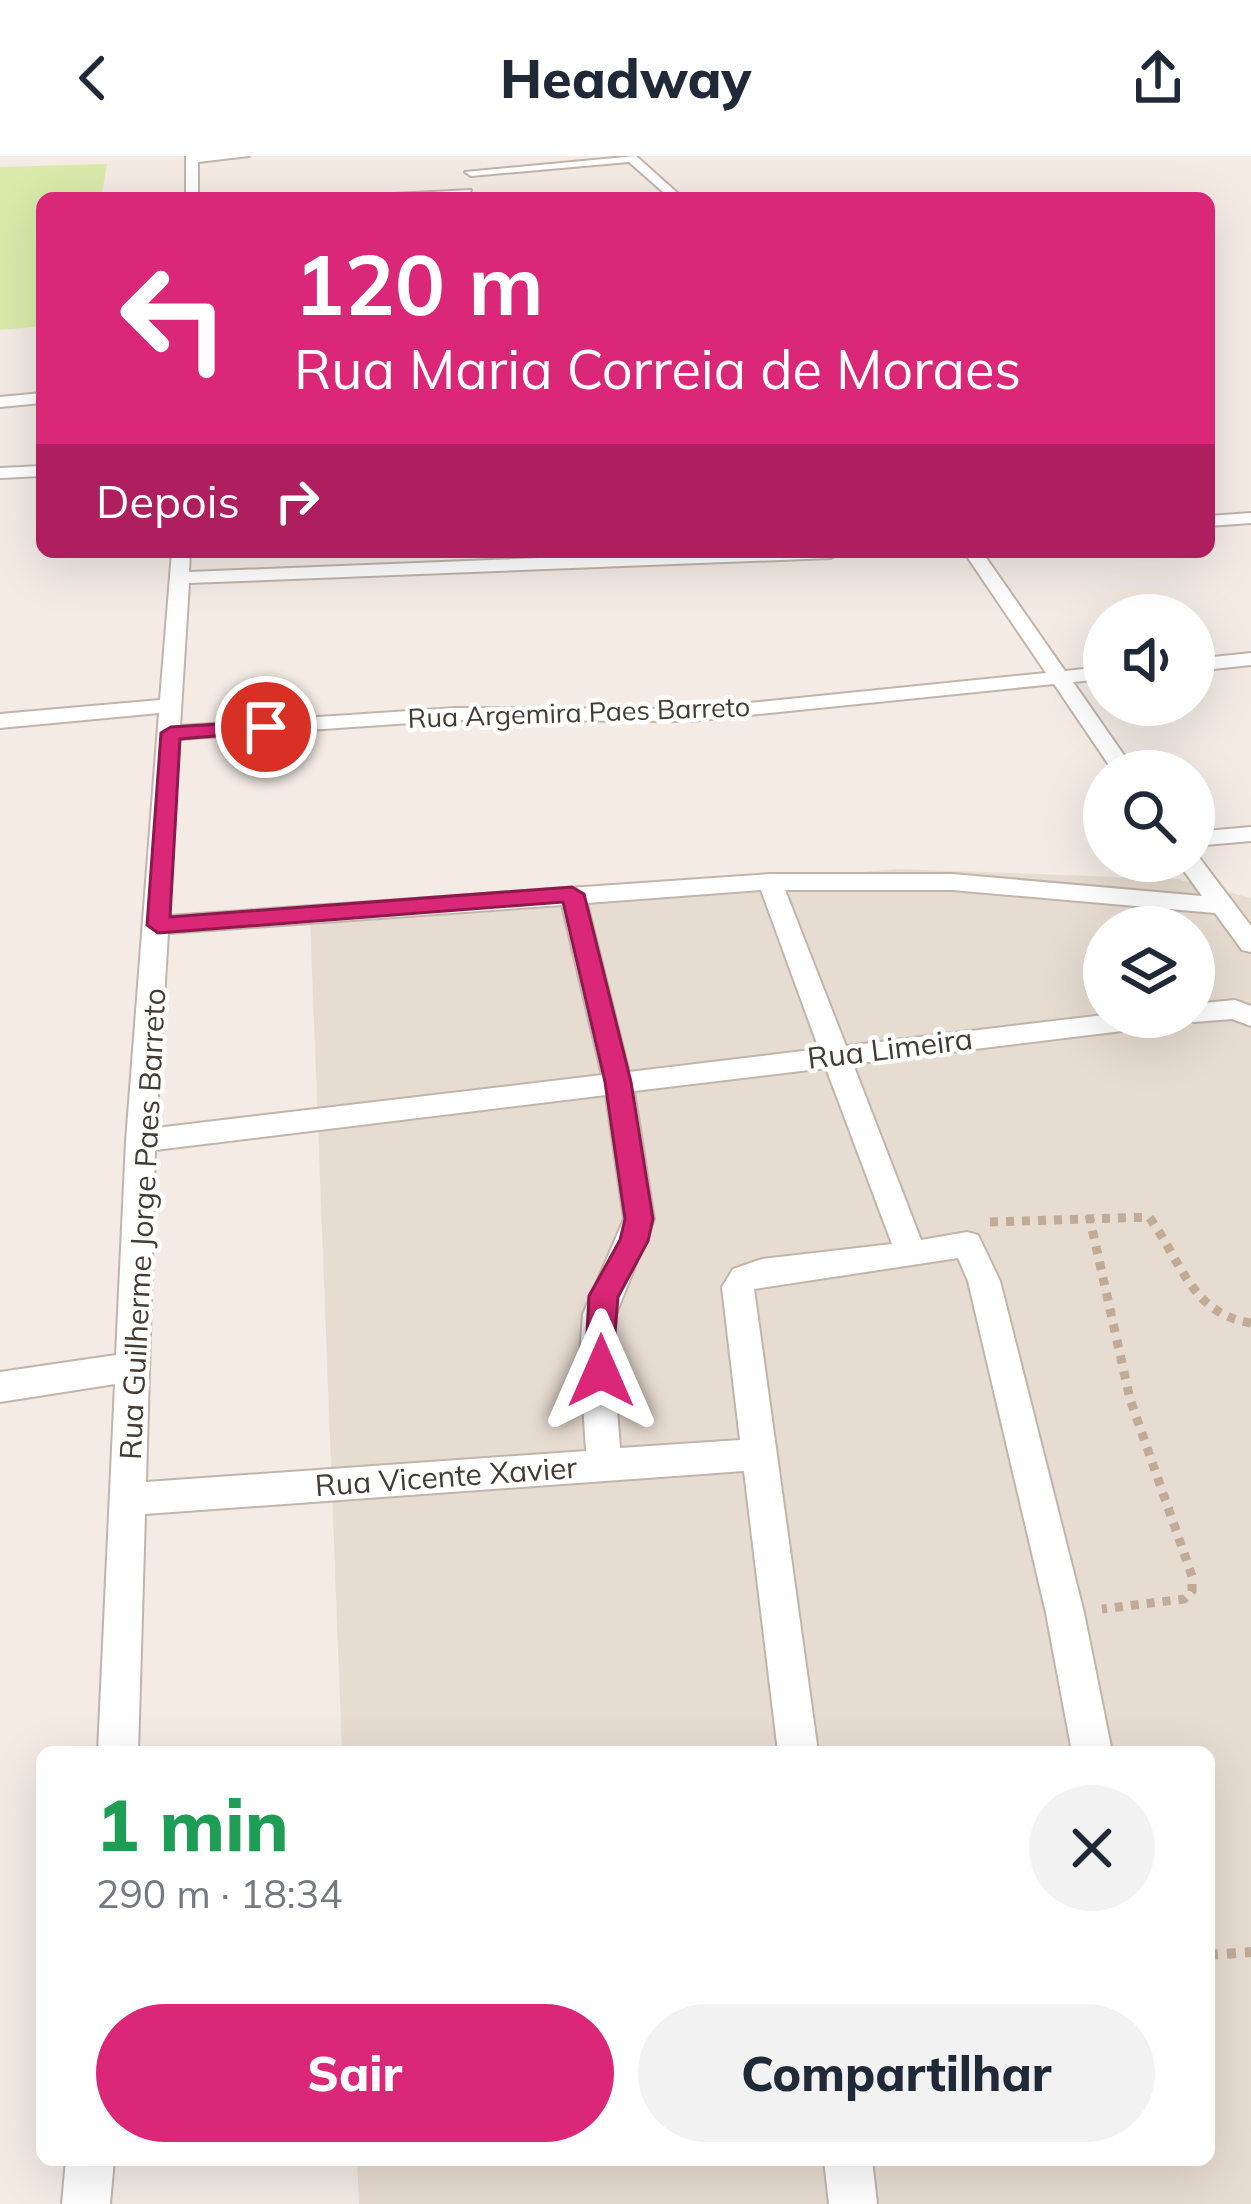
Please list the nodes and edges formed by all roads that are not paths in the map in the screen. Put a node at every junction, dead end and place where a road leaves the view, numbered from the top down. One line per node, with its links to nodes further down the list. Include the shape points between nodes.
1 (243, 156): 3 (street)
2 (472, 156): 6 (street)
3 (192, 157): 8 (street)
4 (631, 157): 5 (street); 10 (street)
5 (551, 166): 6 (street); 7 (street)
6 (471, 172): 9 (street)
7 (561, 183)
8 (192, 192)
9 (467, 192)
10 (670, 192)
11 (36, 399): 12 (street)
12 (0, 402)
13 (36, 471): 14 (street)
14 (0, 473)
15 (1251, 518): 16 (street)
16 (1215, 521)
17 (531, 558): 19 (street)
18 (977, 558): 23 (street)
19 (180, 565): 24 (street, Rua Guilherme Jorge Paes Barreto)
20 (1251, 659): 21 (street)
21 (1215, 663)
22 (1083, 676): 23 (street, Rua Argemira Paes Barreto)
23 (1059, 678): 24 (street, Rua Argemira Paes Barreto, via 691,715); 26 (street)
24 (171, 719): 25 (street, Rua Argemira Paes Barreto); 33 (street, Rua Guilherme Jorge Paes Barreto)
25 (0, 722)
26 (1109, 750)
27 (1251, 834): 28 (street)
28 (1215, 837)
29 (770, 882): 31 (street); 32 (street, via 952,882); 38 (street)
30 (1204, 882): 32 (street)
31 (572, 894): 33 (street); 39 (street)
32 (1222, 906): 34 (street)
33 (158, 925): 40 (street, Rua Guilherme Jorge Paes Barreto)
34 (1251, 944)
35 (1215, 1011): 36 (street)
36 (1251, 1017)
37 (1083, 1026): 38 (street, Rua Limeira)
38 (837, 1055): 39 (street, Rua Limeira); 41 (street)
39 (618, 1082): 40 (street, Rua Limeira); 45 (street, via 639,1219 599,1324)
40 (140, 1141): 42 (street, Rua Guilherme Jorge Paes Barreto)
41 (911, 1254): 44 (street, via 744,1278 738,1287); 49 (street, via 967,1244 984,1281)
42 (133, 1367): 43 (street); 46 (street, Rua Guilherme Jorge Paes Barreto)
43 (0, 1387)
44 (762, 1454): 45 (street, Rua Vicente Xavier); 48 (street)
45 (604, 1466): 46 (street, Rua Vicente Xavier)
46 (131, 1499): 47 (street, Rua Guilherme Jorge Paes Barreto)
47 (118, 1746)
48 (797, 1746)
49 (1091, 1746)
50 (89, 2166): 52 (street)
51 (849, 2166): 53 (street)
52 (86, 2204)
53 (854, 2204)

